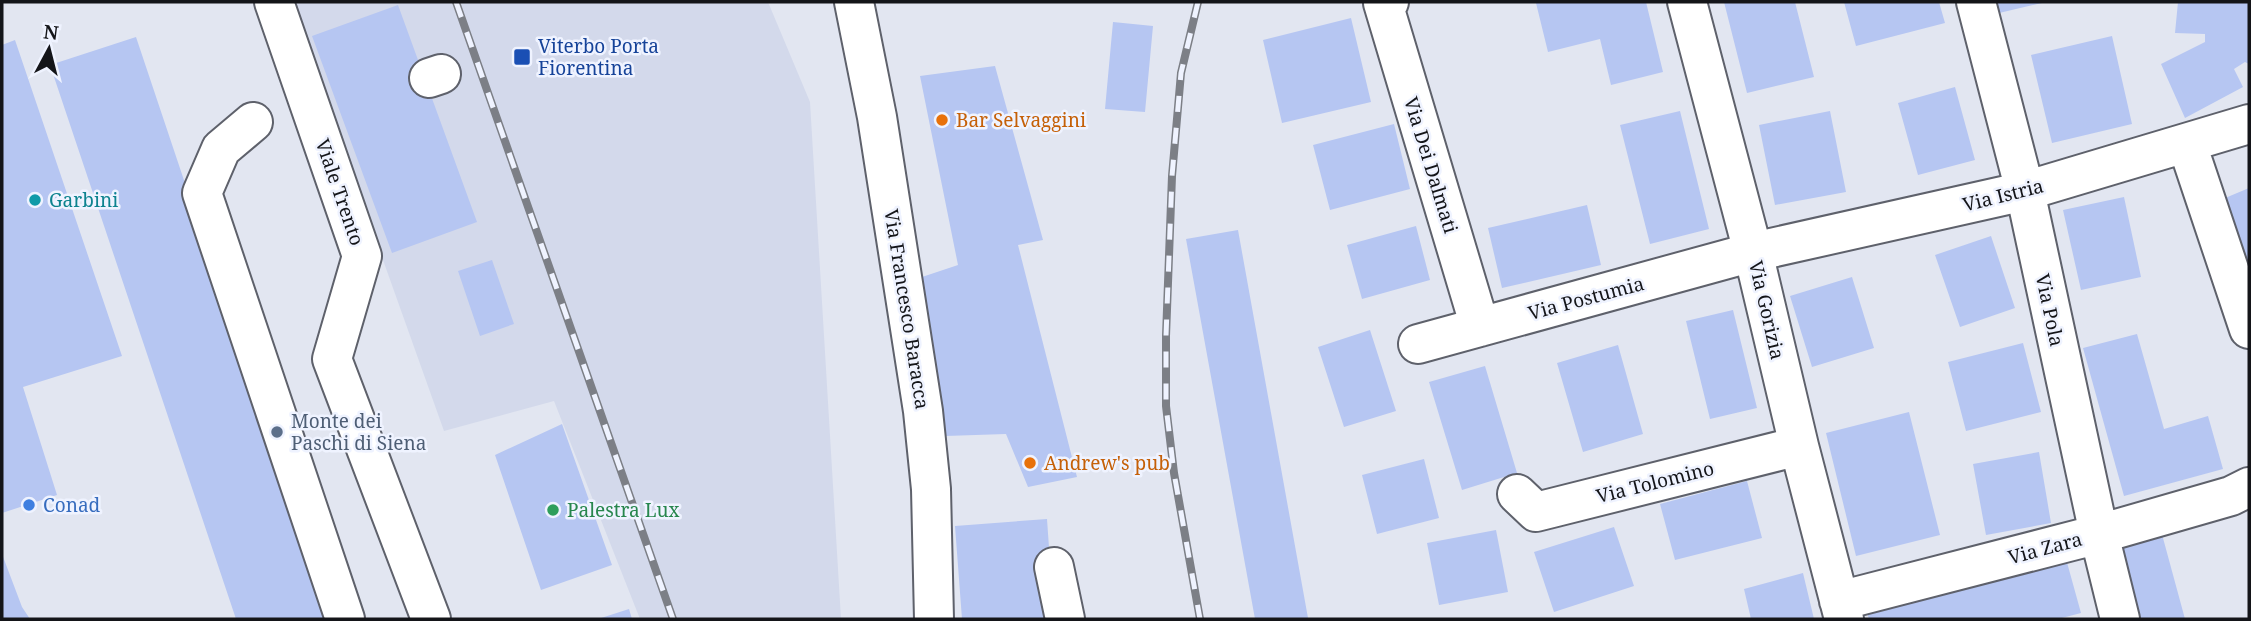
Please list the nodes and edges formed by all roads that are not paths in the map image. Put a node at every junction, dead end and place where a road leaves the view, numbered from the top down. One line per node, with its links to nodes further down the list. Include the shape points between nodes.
1 (274, 2): 21 (street, Viale Trento, via 326,117 362,256 332,359)
2 (1687, 2): 10 (street, Via Gorizia)
3 (1976, 2): 9 (street, Via Pola)
4 (856, 3): 22 (street, Via Francesco Baracca, via 923,411 931,489)
5 (1386, 3): 11 (street, Via Dei Dalmati)
6 (253, 122): 20 (street, via 221,149 202,193)
7 (2249, 124): 8 (street, Via Istria)
8 (2187, 144): 9 (street, Via Istria); 12 (street)
9 (2025, 191): 10 (street, Via Istria); 17 (street, Via Pola)
10 (1754, 251): 11 (street, Via Postumia); 14 (street, Via Gorizia)
11 (1480, 327): 13 (street, Via Postumia)
12 (2249, 329)
13 (1418, 344)
14 (1798, 446): 16 (street, Via Tolomino, via 1536,512); 19 (street, Via Gorizia)
15 (2249, 487): 17 (street, Via Zara)
16 (1517, 494)
17 (2099, 534): 19 (street, Via Zara); 24 (street, Via Pola)
18 (1054, 567): 23 (street)
19 (1842, 610)
20 (345, 619)
21 (431, 619)
22 (934, 619)
23 (1065, 619)
24 (2120, 619)

